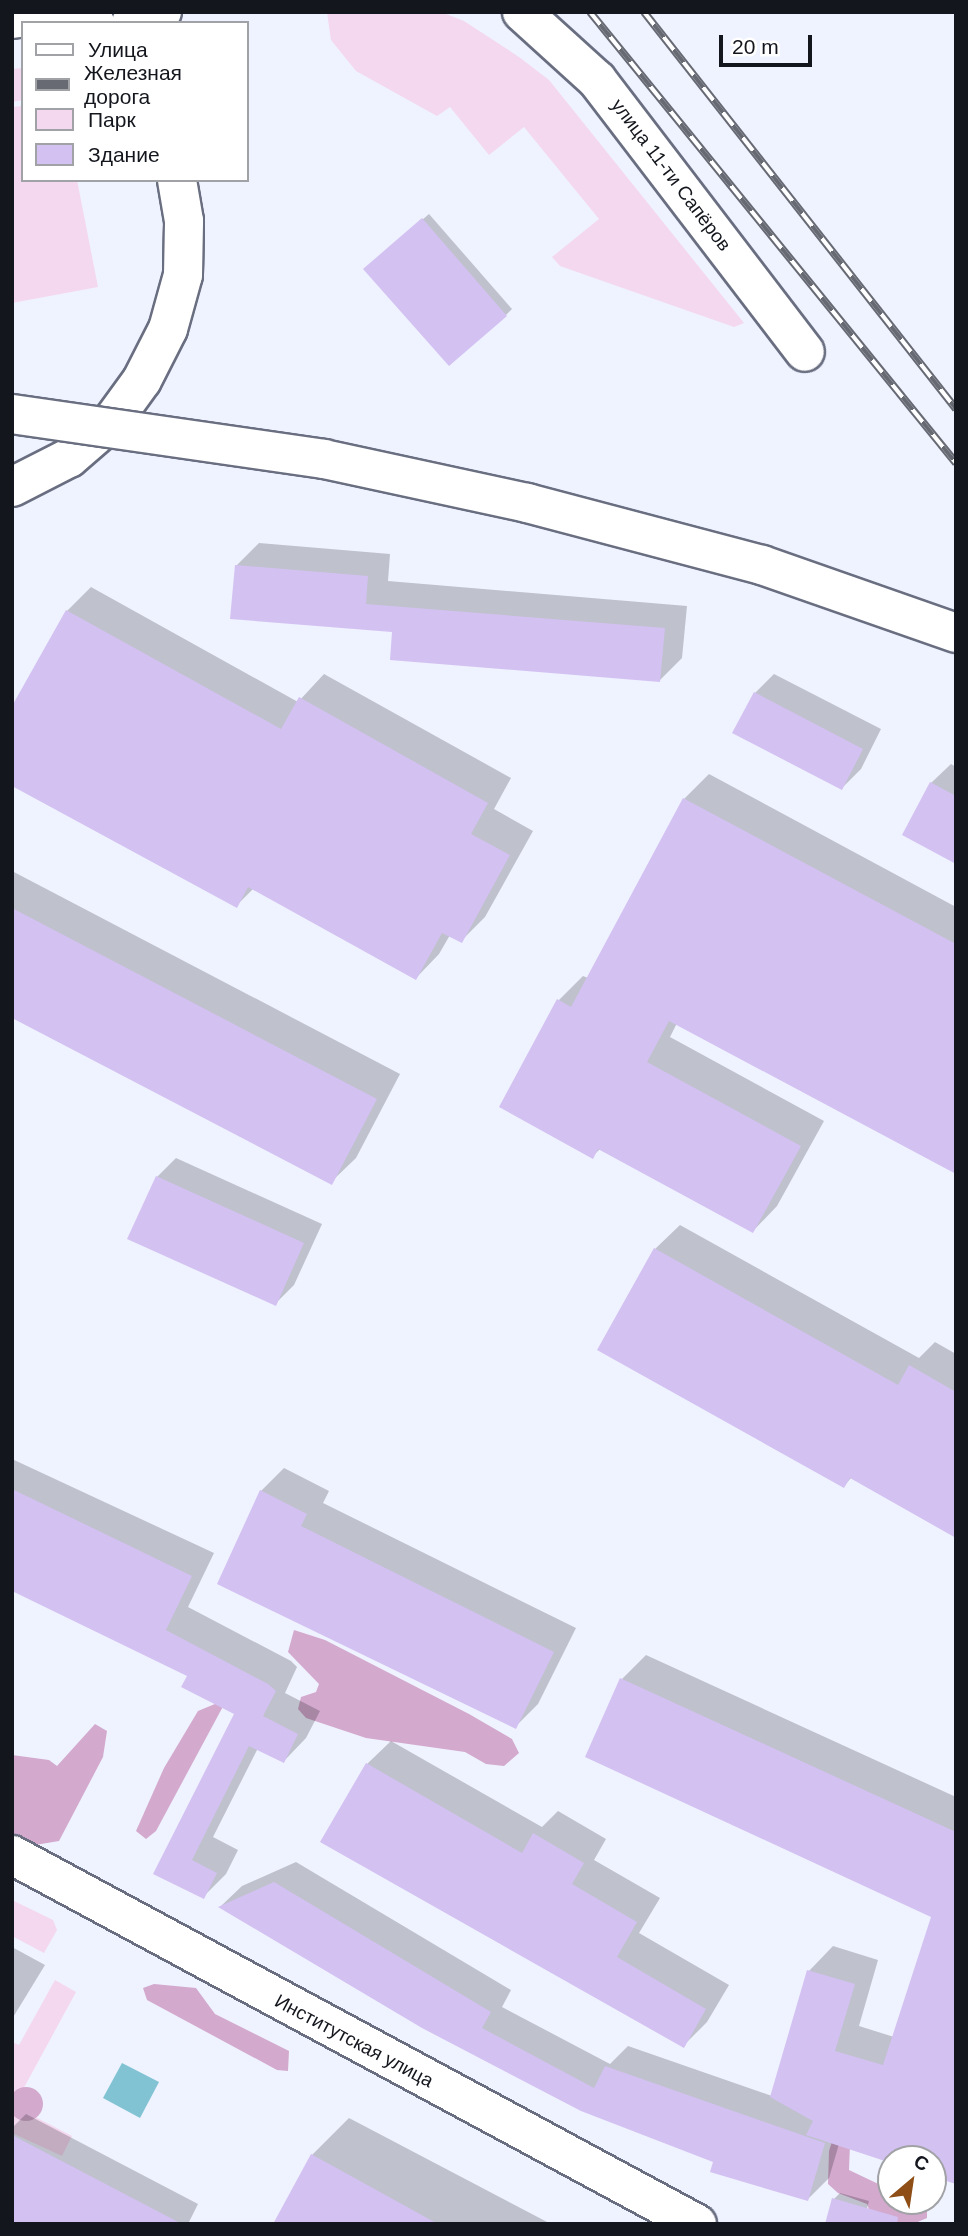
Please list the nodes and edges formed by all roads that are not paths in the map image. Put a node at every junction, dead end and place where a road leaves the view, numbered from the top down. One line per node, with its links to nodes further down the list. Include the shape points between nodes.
1 (162, 12): 5 (street)
2 (522, 12): 7 (street, улица 11-ти Сапёров, via 597,80)
3 (12, 19): 4 (street, via 49,14)
4 (85, 21)
5 (137, 21)
6 (177, 182): 9 (street, via 184,221 183,275 167,328 142,380 113,421 69,458)
7 (805, 352)
8 (12, 414): 10 (street, bridge, via 324,459 527,503 762,565)
9 (12, 487)
10 (956, 633)
11 (12, 1855): 12 (street, Институтская улица)
12 (693, 2223)

